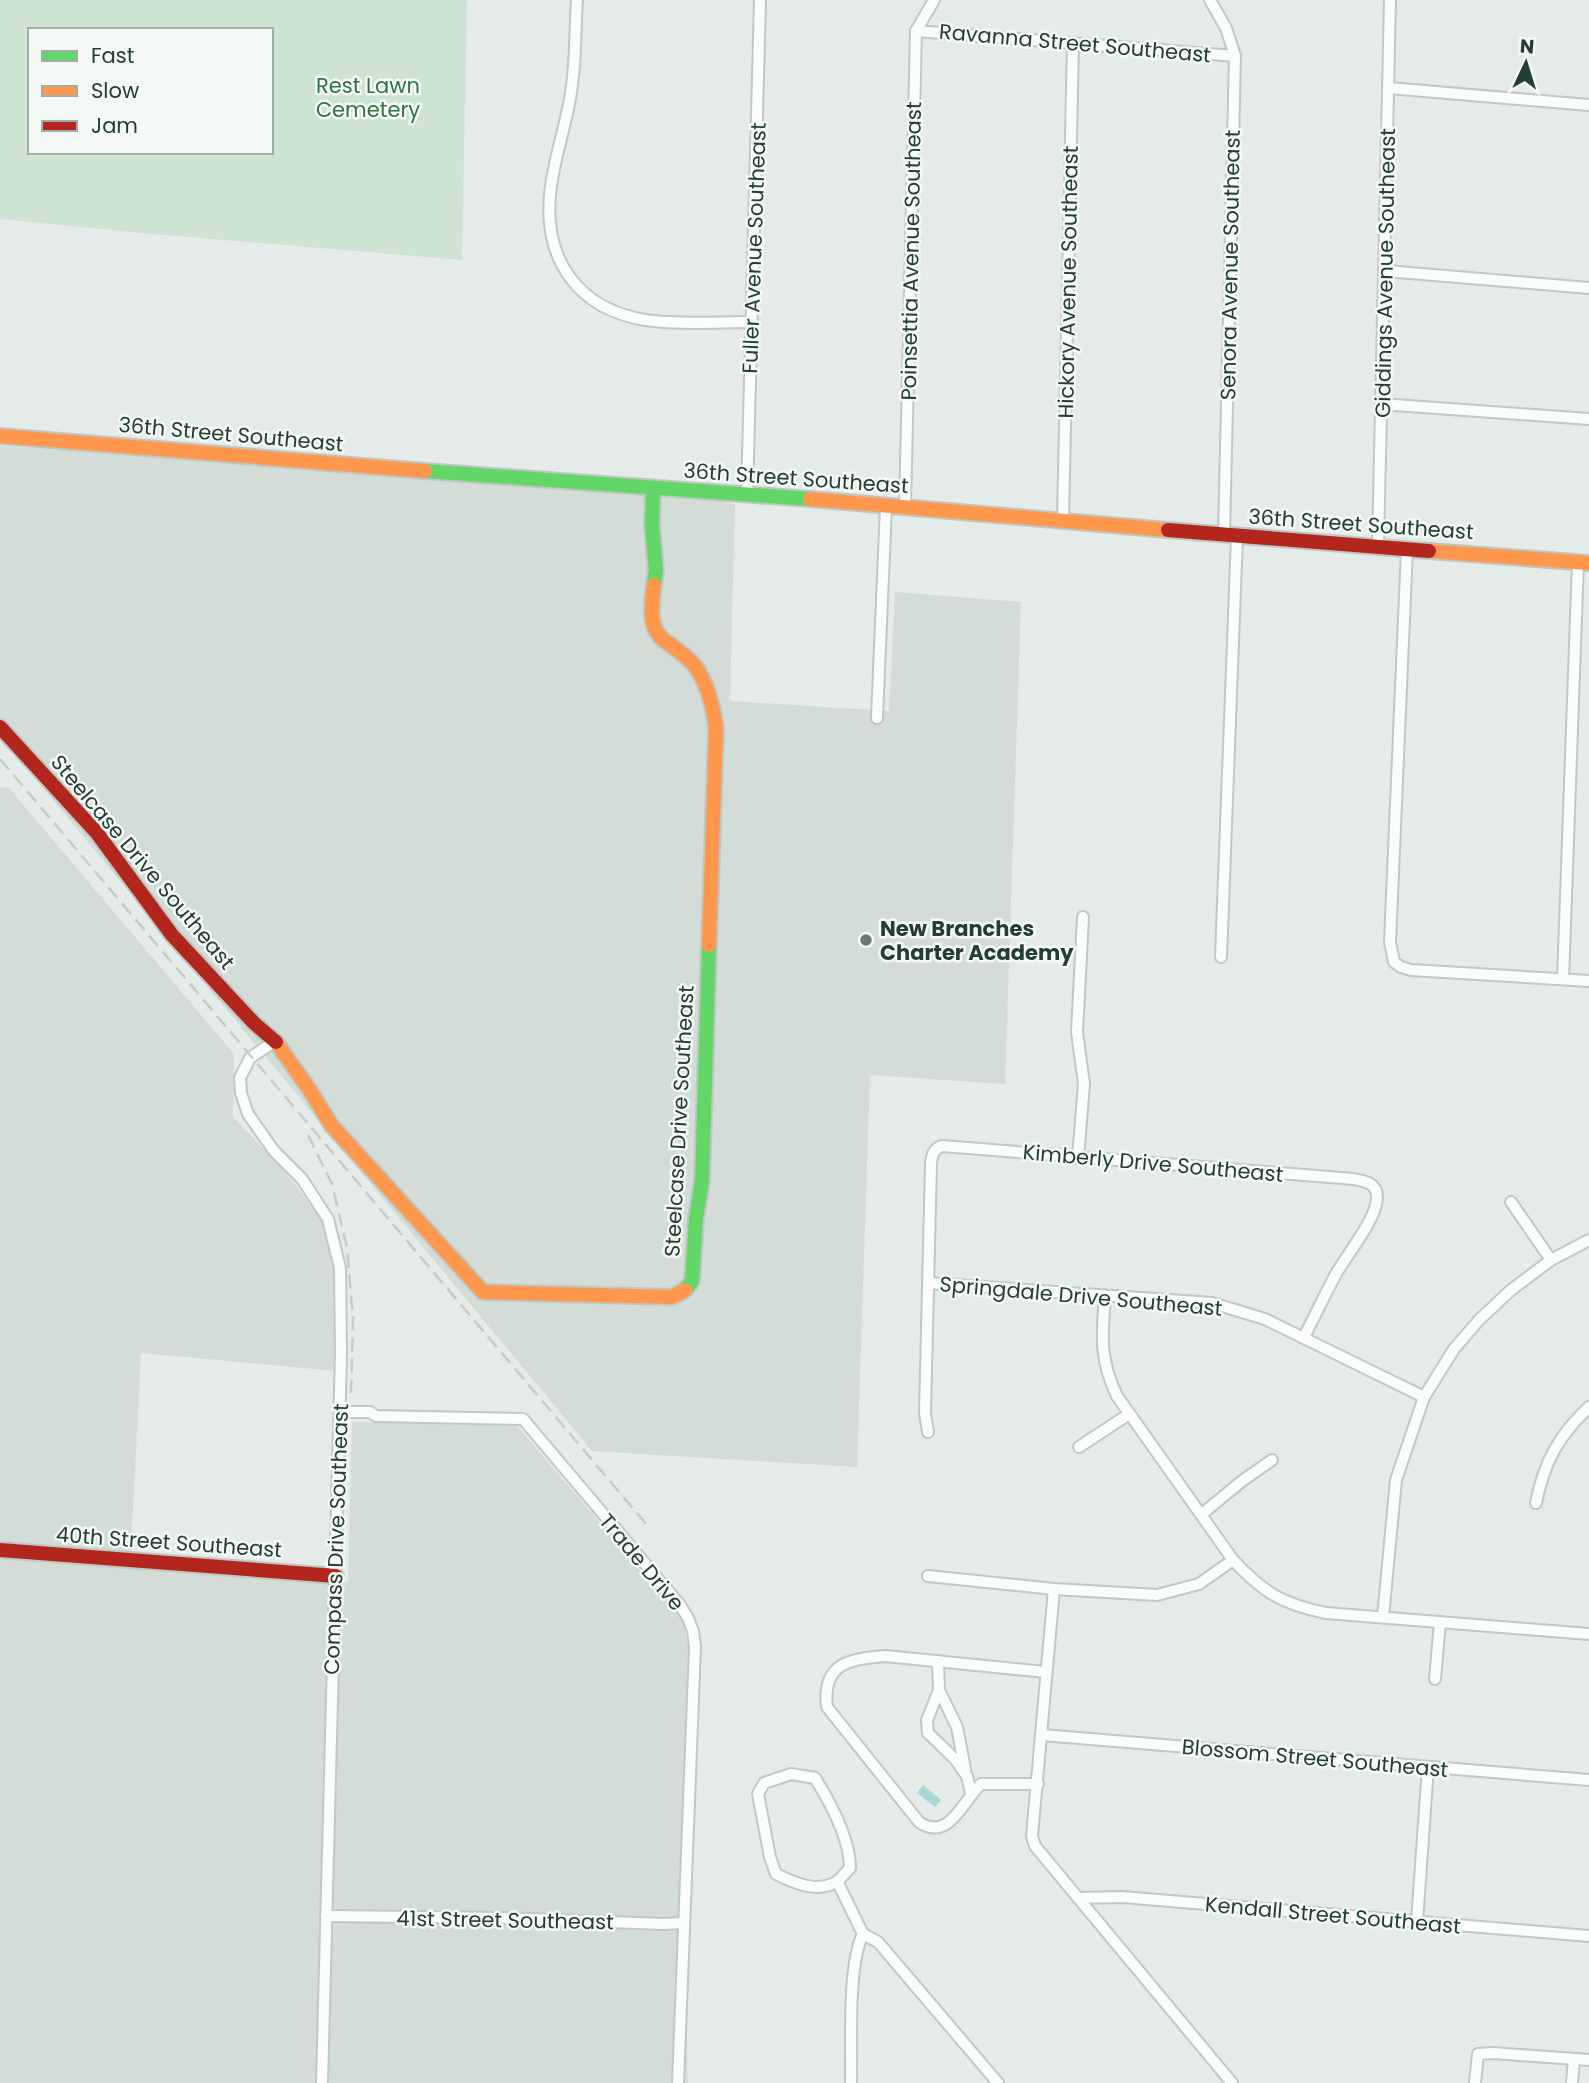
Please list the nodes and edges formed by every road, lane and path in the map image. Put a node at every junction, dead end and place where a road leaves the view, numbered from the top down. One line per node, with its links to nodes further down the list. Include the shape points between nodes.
1 (577, 0): 13 (street, via 572,85 550,195 552,243 559,262 579,288 616,312 668,322)
2 (760, 0): 13 (street, Fuller Avenue Southeast)
3 (934, 0): 6 (street, Poinsettia Avenue Southeast)
4 (1210, 0): 8 (street, Senora Avenue Southeast)
5 (1390, 0): 9 (street, Giddings Avenue Southeast)
6 (916, 31): 7 (street, Ravanna Street Southeast); 20 (street, Poinsettia Avenue Southeast)
7 (1073, 43): 8 (street, Ravanna Street Southeast); 21 (street, Hickory Avenue Southeast)
8 (1235, 56): 22 (street, Senora Avenue Southeast)
9 (1389, 88): 10 (street); 11 (street, Giddings Avenue Southeast)
10 (1589, 105)
11 (1385, 271): 12 (street); 14 (street, Giddings Avenue Southeast)
12 (1589, 288)
13 (751, 322): 18 (street, Fuller Avenue Southeast)
14 (1381, 404): 15 (street); 23 (street, Giddings Avenue Southeast)
15 (1589, 419)
16 (0, 436): 17 (street, 36th Street Southeast)
17 (653, 489): 18 (street, 36th Street Southeast); 32 (street, Steelcase Drive Southeast, via 654,628 696,668 709,688 716,728 702,1181 692,1281 672,1297 483,1292 332,1126)
18 (747, 495): 19 (street, 36th Street Southeast)
19 (886, 506): 20 (street, 36th Street Southeast); 26 (street)
20 (905, 507): 21 (street, 36th Street Southeast)
21 (1063, 521): 22 (street, 36th Street Southeast)
22 (1231, 536): 23 (street, 36th Street Southeast); 29 (street, Senora Avenue Southeast)
23 (1378, 546): 24 (street, 36th Street Southeast)
24 (1407, 549): 25 (street, 36th Street Southeast); 30 (street, via 1390,942 1394,962 1411,970)
25 (1584, 563): 30 (street)
26 (877, 718)
27 (0, 727): 32 (street, Steelcase Drive Southeast, via 97,833 172,935)
28 (1083, 917): 33 (street, via 1077,1032 1084,1084)
29 (1221, 957)
30 (1563, 979): 31 (street)
31 (1589, 981)
32 (275, 1041): 42 (street, Compass Drive Southeast, via 250,1058 240,1078 241,1093 247,1114 302,1179 328,1219 340,1268)
33 (1078, 1158): 37 (street, Kimberly Drive Southeast, via 936,1148 931,1163); 39 (street, Kimberly Drive Southeast, via 1354,1180 1375,1187 1377,1197 1368,1224)
34 (1511, 1202): 36 (street)
35 (1589, 1240): 36 (street)
36 (1551, 1260): 40 (street, via 1479,1320)
37 (929, 1283): 38 (street, Springdale Drive Southeast); 44 (street)
38 (1105, 1296): 39 (street, Springdale Drive Southeast, via 1212,1303); 43 (street, via 1102,1344 1107,1376)
39 (1304, 1337): 40 (street, Springdale Drive Southeast)
40 (1424, 1397): 54 (street, via 1396,1480)
41 (1589, 1407): 47 (street, via 1558,1443)
42 (340, 1412): 51 (street, Compass Drive Southeast); 71 (street, Trade Drive, via 523,1419 680,1605 695,1647)
43 (1129, 1414): 45 (street); 48 (street)
44 (928, 1432)
45 (1079, 1447)
46 (1272, 1460): 48 (street)
47 (1536, 1503)
48 (1202, 1514): 50 (street)
49 (0, 1550): 51 (street, 40th Street Southeast)
50 (1233, 1560): 53 (street, via 1199,1584 1157,1595); 54 (street, via 1279,1599 1326,1613)
51 (336, 1576): 69 (street, Compass Drive Southeast)
52 (928, 1576): 53 (street)
53 (1054, 1589): 58 (street)
54 (1383, 1617): 55 (street)
55 (1440, 1622): 56 (street); 59 (street)
56 (1589, 1634)
57 (937, 1661): 58 (street); 60 (street); 66 (street, via 885,1656 843,1663 830,1675 827,1707 926,1827 945,1824 958,1815)
58 (1046, 1672): 61 (street)
59 (1435, 1679)
60 (939, 1690): 63 (street, via 957,1727); 63 (street, via 927,1720 928,1733)
61 (1042, 1735): 62 (street, Blossom Street Southeast); 65 (street)
62 (1429, 1767): 64 (street, Blossom Street Southeast); 70 (street)
63 (967, 1776): 66 (street)
64 (1589, 1780)
65 (1038, 1784): 66 (street, via 981,1784); 68 (street, via 1035,1846)
66 (971, 1793)
67 (837, 1881): 67 (street, via 850,1868 850,1853 815,1778 790,1774 764,1783 758,1794 776,1874 814,1887); 72 (street)
68 (1078, 1898): 70 (street, Kendall Street Southeast, via 1122,1897); 80 (street)
69 (326, 1916): 71 (street, 41st Street Southeast); 76 (street, Compass Drive Southeast)
70 (1417, 1922): 73 (street, Kendall Street Southeast)
71 (684, 1923): 77 (street, Trade Drive)
72 (863, 1934): 78 (street, via 853,1978); 79 (street, via 886,1949)
73 (1589, 1937)
74 (1574, 2059): 75 (street); 81 (street, via 1478,2054); 82 (street)
75 (1589, 2060)
76 (322, 2083)
77 (678, 2083)
78 (851, 2083)
79 (998, 2083)
80 (1232, 2083)
81 (1475, 2083)
82 (1573, 2083)

